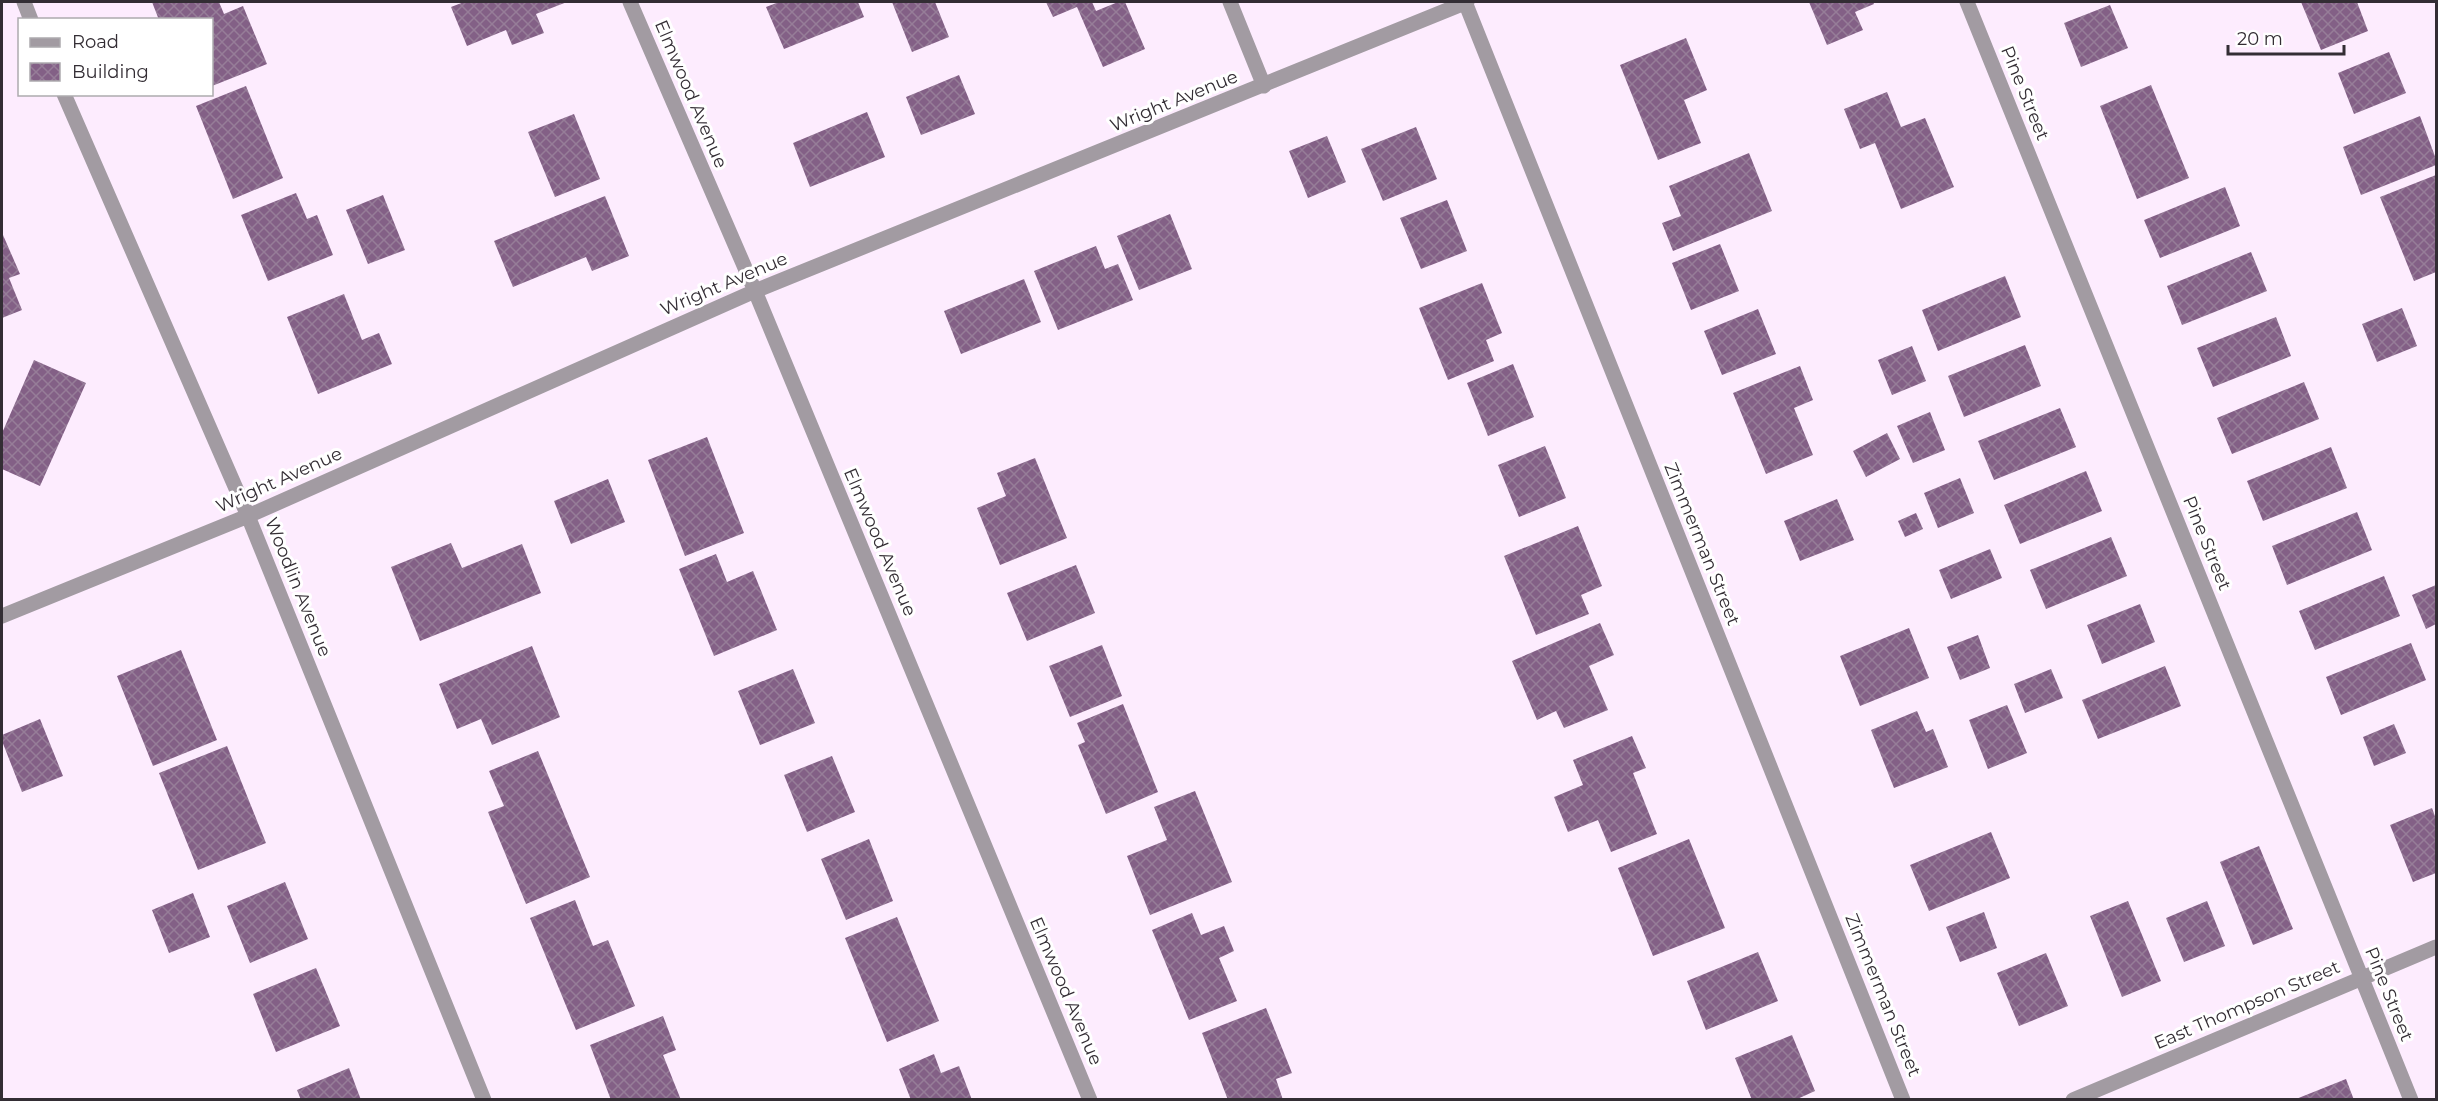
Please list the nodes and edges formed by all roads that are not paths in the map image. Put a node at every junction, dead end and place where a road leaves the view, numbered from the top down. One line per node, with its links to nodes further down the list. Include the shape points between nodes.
1 (24, 2): 6 (street)
2 (630, 2): 9 (street, Elmwood Avenue)
3 (1230, 2): 7 (street)
4 (1466, 2): 7 (street, Wright Avenue); 16 (street, Zimmerman Street)
5 (1967, 2): 13 (street, Pine Street)
6 (31, 18)
7 (1264, 86): 9 (street, Wright Avenue)
8 (65, 96): 10 (street, Woodlin Avenue)
9 (755, 291): 10 (street, Wright Avenue); 15 (street, Elmwood Avenue)
10 (248, 516): 11 (street, Wright Avenue); 14 (street, Woodlin Avenue)
11 (2, 616)
12 (2436, 947): 13 (street, East Thompson Street)
13 (2362, 978): 17 (street, East Thompson Street); 18 (street, Pine Street)
14 (483, 1100)
15 (1090, 1100)
16 (1903, 1100)
17 (2073, 1100)
18 (2411, 1100)

